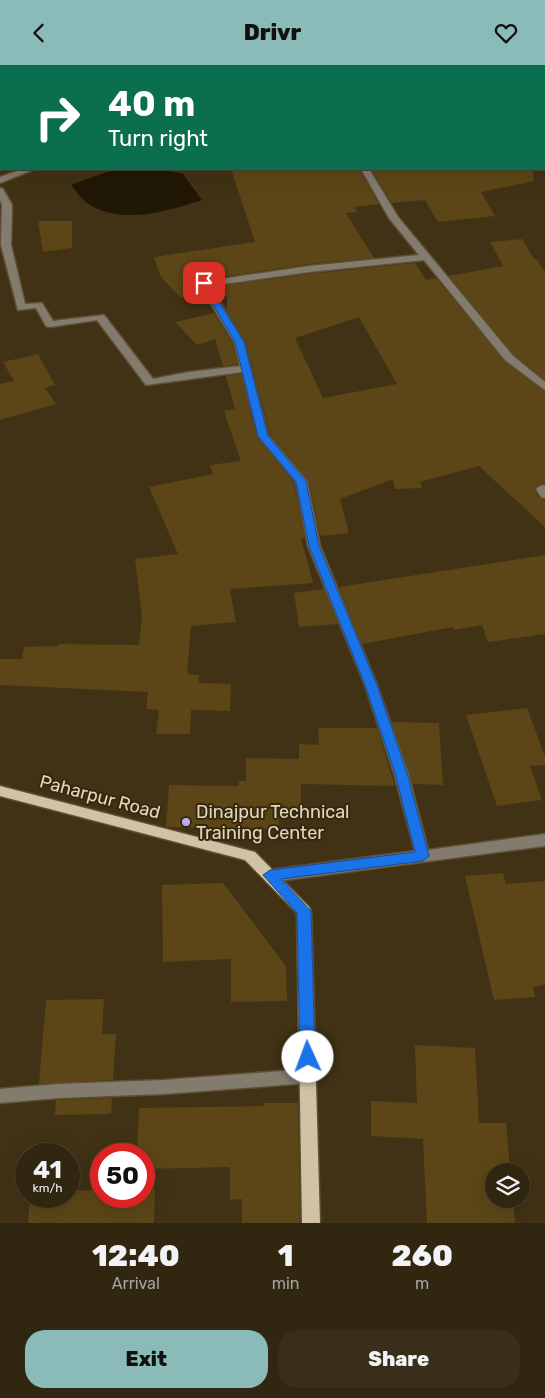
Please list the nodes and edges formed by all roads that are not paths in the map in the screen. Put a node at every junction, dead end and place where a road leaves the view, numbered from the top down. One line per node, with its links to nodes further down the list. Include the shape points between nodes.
1 (28, 170): 3 (street)
2 (366, 170): 5 (street, via 394,218)
3 (0, 181)
4 (0, 191): 6 (street, via 7,205 6,245 22,308 39,305 50,324 100,317 150,383)
5 (426, 257): 6 (street, via 204,283 239,342); 7 (street, via 509,358)
6 (245, 369): 10 (street, via 263,436 301,481 314,546 371,685 401,773)
7 (545, 387)
8 (0, 791): 11 (main road, Paharpur Road, via 250,856)
9 (545, 840): 10 (street)
10 (423, 856): 11 (street)
11 (270, 875): 12 (main road, Paharpur Road, via 304,911)
12 (308, 1076): 13 (street); 14 (main road, Paharpur Road)
13 (0, 1096)
14 (311, 1223)

